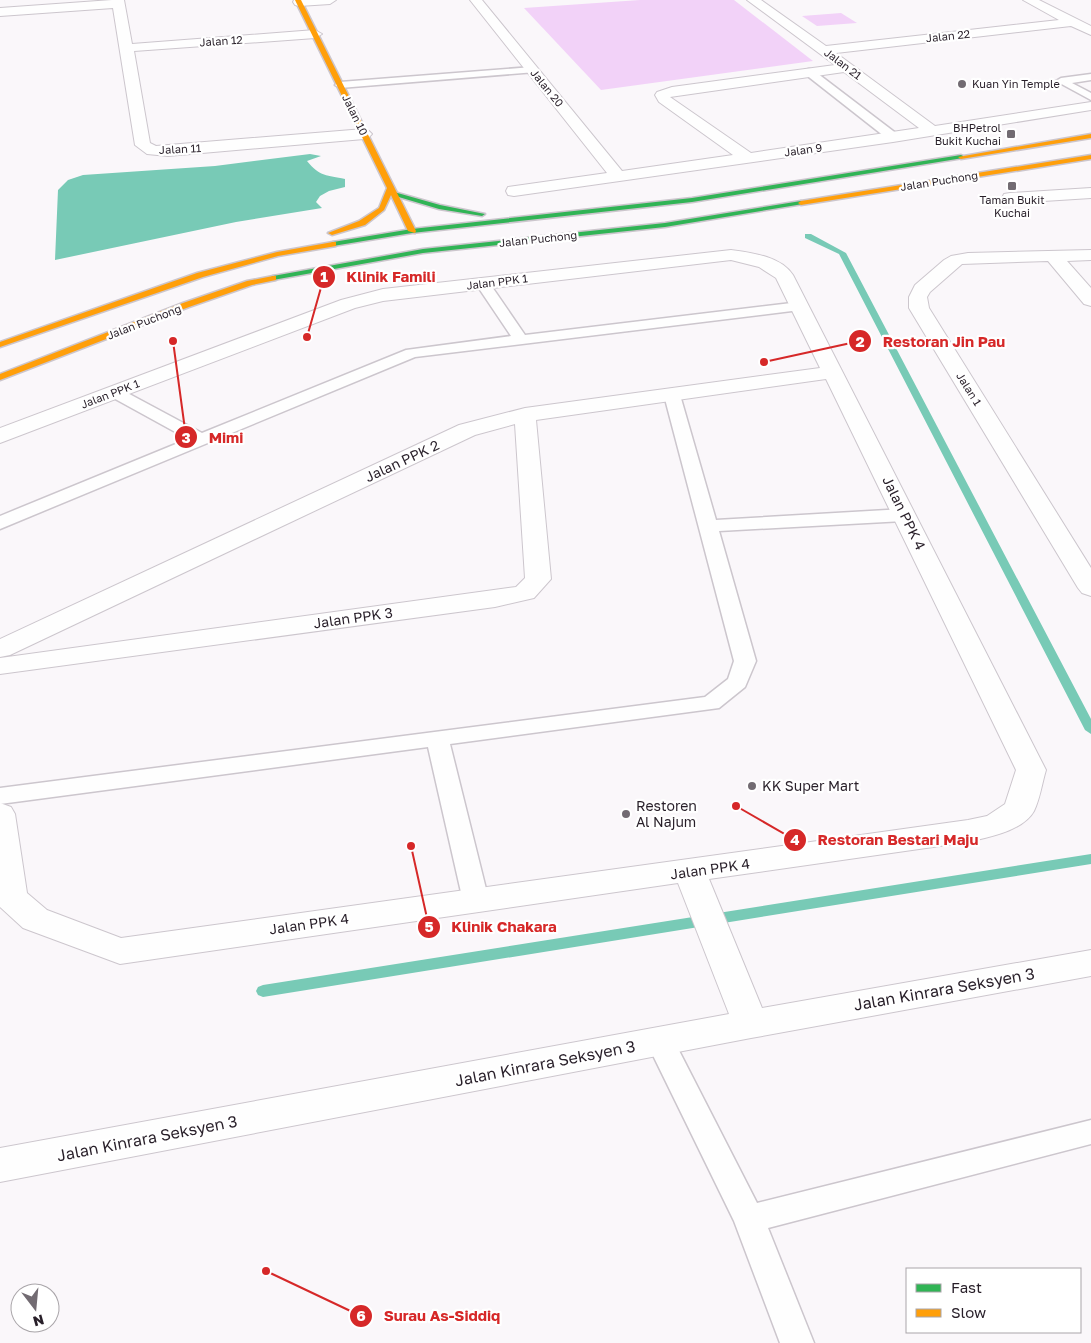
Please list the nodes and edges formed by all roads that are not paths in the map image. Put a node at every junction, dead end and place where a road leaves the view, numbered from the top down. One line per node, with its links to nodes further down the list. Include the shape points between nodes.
1 (330, 0): 5 (street)
2 (476, 0): 16 (street, Jalan 20)
3 (753, 0): 12 (street, Jalan 21)
4 (1029, 0): 8 (street)
5 (299, 1): 11 (main road, Jalan 10)
6 (119, 2): 7 (street); 13 (street, Jalan 11)
7 (0, 12)
8 (1057, 14): 9 (street); 12 (street, Jalan 22)
9 (1073, 22): 10 (street); 14 (street, Jalan 22)
10 (1091, 31)
11 (315, 34): 13 (street, Jalan 12); 19 (main road, Jalan 10)
12 (811, 40): 14 (street, Jalan 21)
13 (126, 48): 23 (street, Jalan 11, via 143,145 153,150)
14 (824, 50): 15 (street, Jalan 21)
15 (847, 67): 17 (street); 22 (street, Jalan 21)
16 (532, 70): 19 (lane); 31 (street, Jalan 20)
17 (809, 72): 25 (lane); 29 (street, via 662,95)
18 (1091, 77): 20 (lane, via 1061,81)
19 (340, 85): 23 (main road, Jalan 10)
20 (1091, 96)
21 (1091, 106): 22 (street, Jalan 9)
22 (932, 131): 25 (street, Jalan 9)
23 (364, 134): 33 (main road, Jalan 10)
24 (1091, 136): 27 (main road, Jalan Puchong)
25 (893, 137): 29 (street, Jalan 9)
26 (1091, 145): 27 (main road)
27 (1012, 149): 37 (main road, Jalan Puchong, via 692,200)
28 (1091, 157): 32 (main road, Jalan Puchong)
29 (748, 158): 31 (street, Jalan 9)
30 (1074, 172): 32 (main road)
31 (619, 177): 34 (street, Jalan 9)
32 (954, 178): 39 (main road, Jalan Puchong)
33 (392, 191): 37 (main road, via 439,207 477,214 523,217); 38 (main road, Jalan 10); 40 (main road, via 382,209 362,222)
34 (514, 191)
35 (1091, 194): 36 (street)
36 (1010, 198)
37 (569, 214): 38 (main road, Jalan Puchong)
38 (412, 231): 39 (main road, via 435,236 459,236 559,226); 40 (main road, Jalan Puchong); 43 (main road, via 396,240 337,251 283,267)
39 (610, 232): 43 (main road, Jalan Puchong, via 423,251)
40 (277, 254): 48 (main road, Jalan Puchong, via 200,275)
41 (1091, 255): 42 (street, Jalan 1)
42 (1053, 256): 45 (street); 59 (street, Jalan 1, via 957,260 922,289 918,297 919,308)
43 (250, 283): 50 (main road, Jalan Puchong)
44 (483, 284): 46 (street, Jalan PPK 1, via 731,255 757,259 775,267 784,275); 47 (lane); 51 (street, Jalan PPK 1, via 383,295 348,304)
45 (1091, 300)
46 (800, 306): 47 (lane); 49 (street, Jalan PPK 1)
47 (521, 340): 55 (lane, via 412,353)
48 (0, 345)
49 (833, 372): 52 (street, Jalan PPK 2); 56 (street, Jalan PPK 4)
50 (0, 377)
51 (114, 392): 54 (street, Jalan PPK 1); 55 (lane)
52 (672, 394): 53 (street, Jalan PPK 2); 58 (lane)
53 (525, 415): 60 (street, Jalan PPK 2, via 467,430); 61 (street, Jalan PPK 3, via 538,579 525,593)
54 (0, 436)
55 (200, 439): 57 (lane)
56 (904, 515): 58 (lane); 65 (street, Jalan PPK 4, via 1031,770 1019,810 997,824 968,831)
57 (0, 523)
58 (708, 526): 62 (lane, via 745,661 737,682 711,703)
59 (1091, 588)
60 (0, 649)
61 (0, 666)
62 (437, 739): 63 (lane); 66 (lane)
63 (0, 796)
64 (0, 814): 66 (street, Jalan PPK 4, via 11,898 35,919 120,951)
65 (696, 885): 66 (street, Jalan PPK 4); 68 (street)
66 (476, 901)
67 (1091, 963): 68 (street, Jalan Kinrara Seksyen 3)
68 (751, 1024): 69 (street, Jalan Kinrara Seksyen 3)
69 (660, 1041): 71 (street, Jalan Kinrara Seksyen 3); 72 (lane)
70 (1091, 1132): 72 (lane)
71 (0, 1166)
72 (749, 1219): 73 (lane)
73 (797, 1343)

